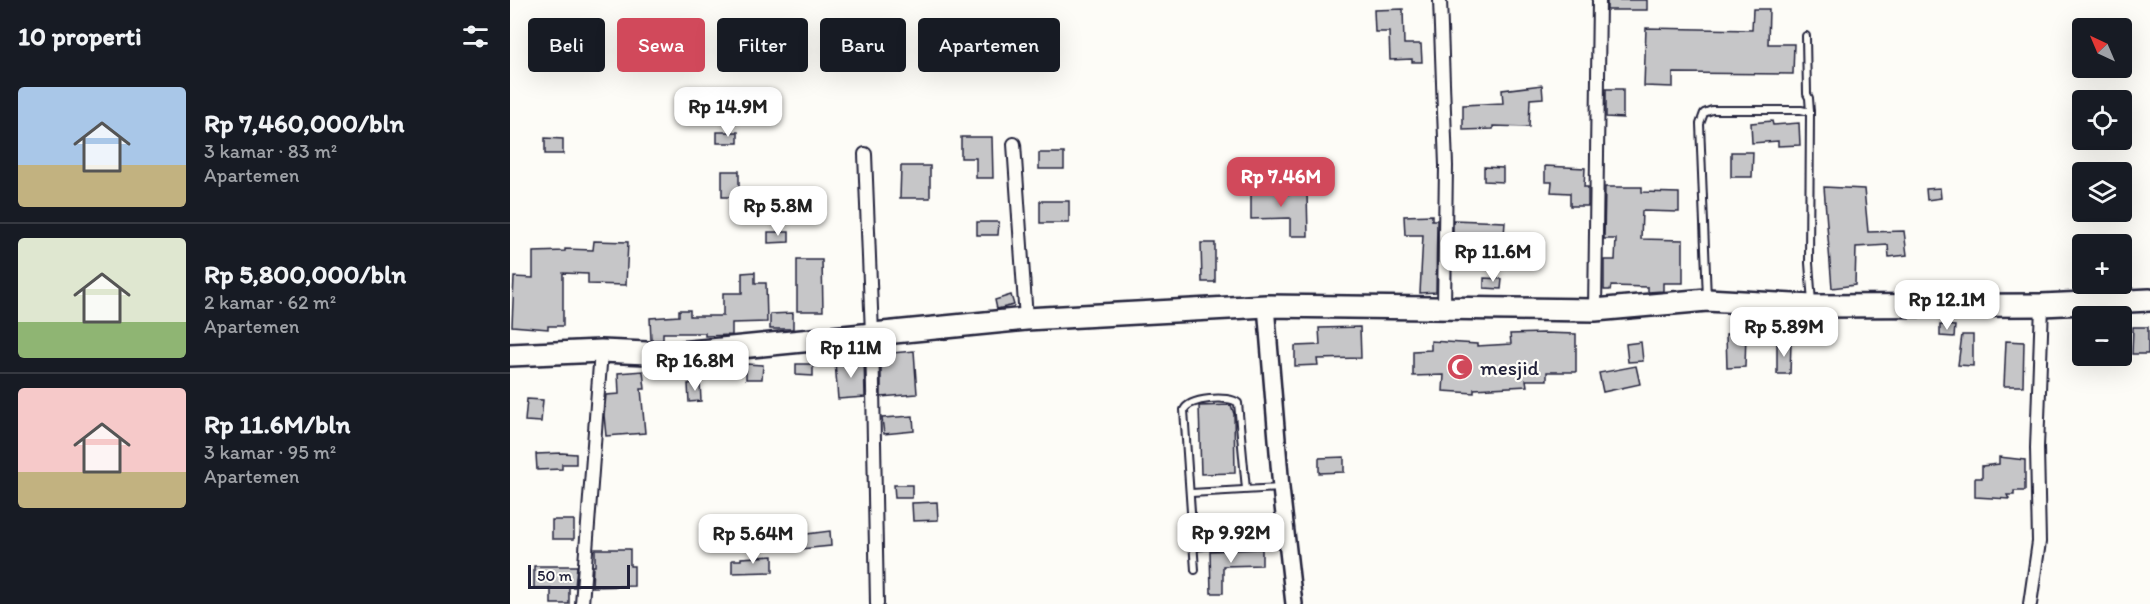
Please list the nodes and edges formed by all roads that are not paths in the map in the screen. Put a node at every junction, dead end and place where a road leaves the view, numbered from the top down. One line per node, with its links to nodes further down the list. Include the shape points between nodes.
1 (1440, 0): 12 (street, via 1446,166)
2 (1599, 0): 13 (street)
3 (1806, 36): 4 (lane)
4 (1810, 112): 7 (lane, via 1704,113 1700,124); 11 (lane)
5 (1014, 144): 14 (street)
6 (866, 154): 15 (street)
7 (1707, 300): 11 (highway); 13 (highway)
8 (2150, 300): 9 (highway)
9 (2042, 305): 11 (highway); 27 (street, via 2037,448 2039,542)
10 (1266, 306): 12 (highway); 14 (highway); 18 (street)
11 (1812, 306)
12 (1444, 308): 13 (highway)
13 (1595, 310)
14 (1026, 320): 15 (highway)
15 (872, 334): 16 (highway, via 670,354); 25 (street)
16 (601, 351): 17 (highway); 24 (street)
17 (510, 355)
18 (1281, 488): 19 (lane); 26 (street)
19 (1246, 489): 20 (lane); 20 (lane, via 1238,403 1230,398 1194,401 1185,406)
20 (1191, 493): 22 (lane)
21 (1251, 542): 22 (lane)
22 (1193, 546): 23 (lane)
23 (1195, 570)
24 (582, 604)
25 (877, 604)
26 (1294, 604)
27 (2030, 604)

